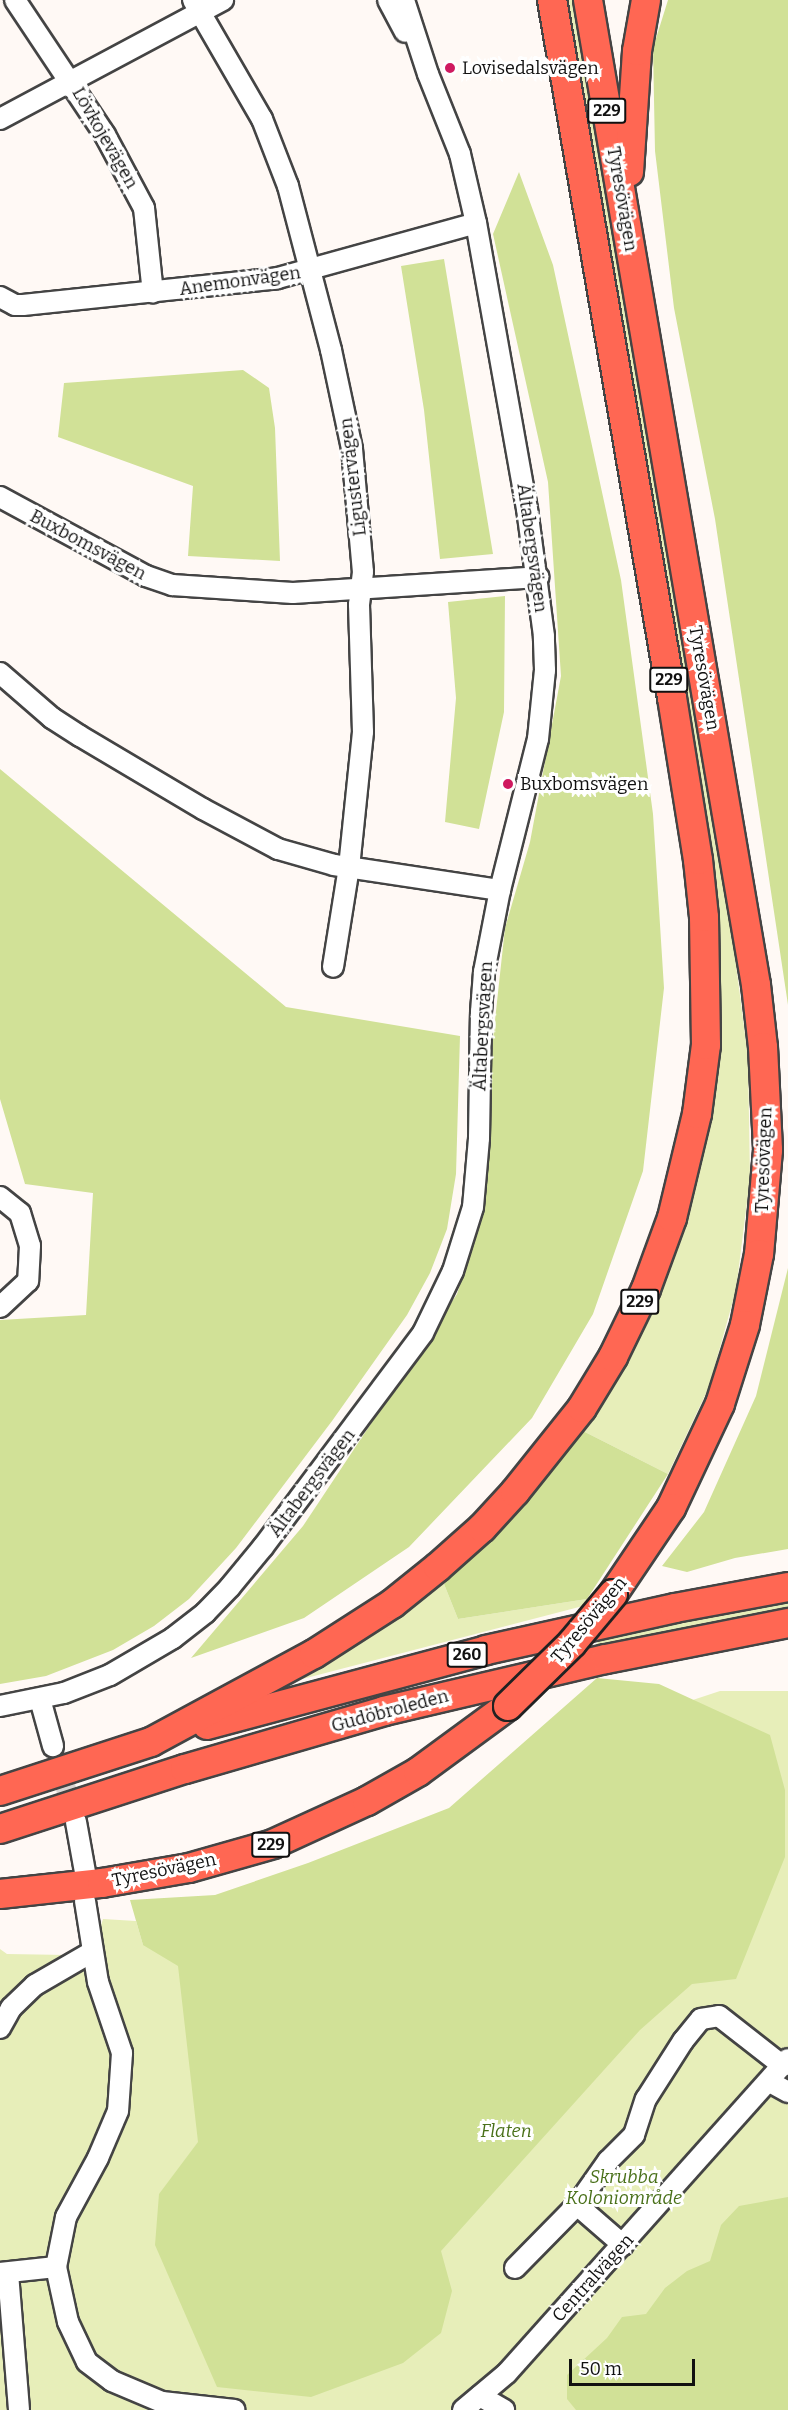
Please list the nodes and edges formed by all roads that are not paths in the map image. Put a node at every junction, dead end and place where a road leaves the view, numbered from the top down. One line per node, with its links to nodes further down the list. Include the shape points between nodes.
1 (15, 0): 10 (street, Lövkojevägen)
2 (223, 0): 8 (street)
3 (388, 0): 9 (street, Ältabergsvägen)
4 (404, 0): 9 (street, Ältabergsvägen)
5 (552, 0): 30 (highway, Tyresövägen / 229, via 698,860 706,975 705,1045 687,1167 646,1290 613,1357 582,1408 509,1500 392,1604 314,1654)
6 (588, 0): 12 (highway, Tyresövägen / 229)
7 (646, 0): 12 (highway, via 637,51)
8 (197, 6): 10 (street); 14 (street, Ligustervägen, via 262,118 288,186)
9 (428, 74): 13 (street, Ältabergsvägen, via 460,154)
10 (71, 81): 11 (street); 15 (street, Lövkojevägen, via 144,208)
11 (0, 119)
12 (626, 222): 36 (highway, Tyresövägen / 229, bridge, via 756,985 763,1047 768,1150 759,1254 745,1325 720,1404 670,1508 613,1594 572,1643 508,1706 418,1772 367,1801 273,1844 189,1868 102,1883)
13 (476, 223): 14 (street, Anemonvägen); 18 (street, Ältabergsvägen)
14 (311, 270): 15 (street, Anemonvägen, via 233,284); 19 (street, Ligustervägen, via 352,449)
15 (153, 292): 16 (street, Anemonvägen, via 23,305)
16 (0, 297)
17 (0, 497): 19 (street, Buxbomsvägen, via 159,582 283,592)
18 (538, 577): 19 (street, Buxbomsvägen); 22 (street, Ältabergsvägen, via 544,636 542,708 526,796)
19 (362, 589): 21 (street, Ligustervägen, via 359,605 363,732)
20 (0, 673): 21 (street, via 52,718 211,814 278,849)
21 (349, 867): 22 (street); 23 (street, Ligustervägen)
22 (500, 890): 28 (street, Ältabergsvägen, via 484,972 473,1207 453,1271 423,1333 263,1547 205,1613 173,1638 110,1675)
23 (333, 967)
24 (0, 1197): 25 (street, via 20,1214 30,1246 28,1281)
25 (0, 1307)
26 (788, 1587): 30 (highway, Gudöbroleden / 260, via 486,1650)
27 (788, 1623): 34 (highway, Gudöbroleden / 260, via 606,1659 384,1711 185,1768)
28 (40, 1699): 29 (street, Ältabergsvägen); 31 (street)
29 (0, 1706)
30 (151, 1742): 32 (highway, Tyresövägen / 229)
31 (53, 1746)
32 (0, 1791)
33 (76, 1822): 35 (street)
34 (0, 1829)
35 (85, 1872)
36 (0, 1894)
37 (85, 1901): 38 (street)
38 (92, 1952): 39 (street, via 35,1985 11,2008); 45 (street, via 122,2053 118,2111 66,2217)
39 (0, 2028)
40 (785, 2062): 41 (street, Centralvägen); 43 (street, via 719,2016 701,2019 646,2099 634,2135 608,2161)
41 (770, 2082): 42 (street); 44 (street, Centralvägen)
42 (788, 2092)
43 (577, 2205): 44 (street); 46 (street)
44 (623, 2245): 48 (street, Centralvägen, via 507,2373)
45 (56, 2267): 47 (street); 50 (street, via 68,2322 87,2362 112,2381 162,2402)
46 (515, 2268)
47 (4, 2273): 49 (street)
48 (480, 2396): 51 (street, Centralvägen); 52 (street)
49 (19, 2410)
50 (235, 2410)
51 (463, 2410)
52 (504, 2410)

